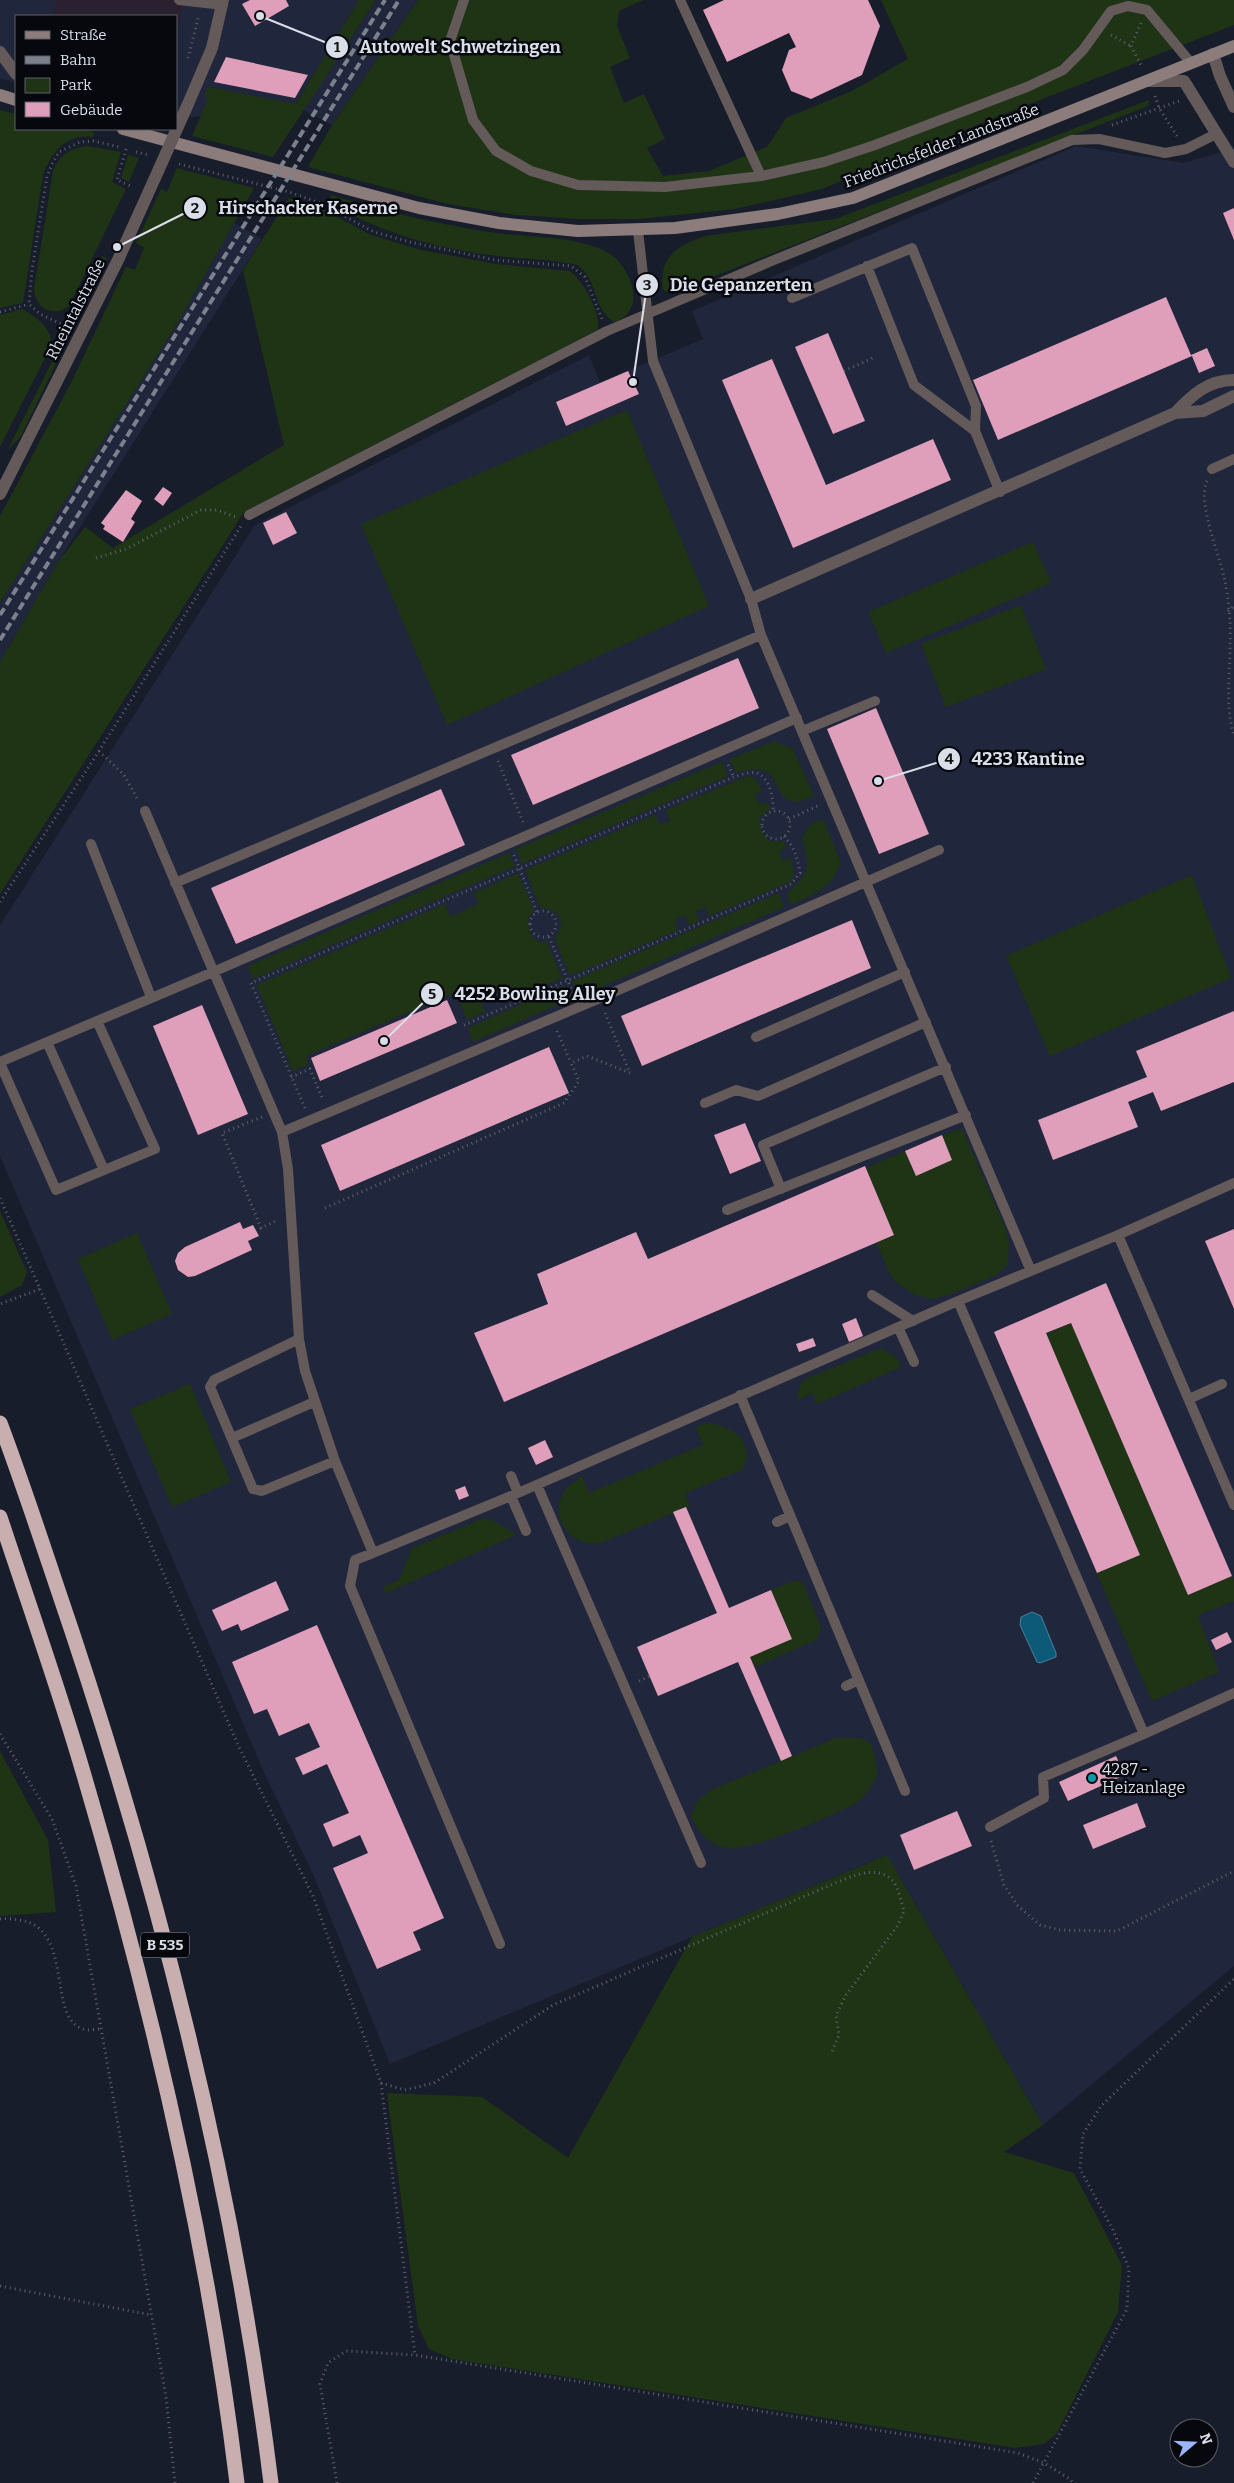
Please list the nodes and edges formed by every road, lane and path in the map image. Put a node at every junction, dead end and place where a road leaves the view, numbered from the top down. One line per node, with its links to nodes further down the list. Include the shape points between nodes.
1 (179, 0): 5 (lane)
2 (464, 0): 28 (lane, via 450,41 472,120 496,152 531,171 578,185 665,187)
3 (680, 0): 28 (lane)
4 (223, 2): 5 (lane); 19 (street, Rheintalstraße, bridge, via 212,48)
5 (201, 3): 12 (path)
6 (1097, 28): 7 (path); 11 (lane, via 1111,11 1128,6 1147,10); 28 (lane, via 1083,50 1063,70 1027,87 875,145 824,162)
7 (1131, 46)
8 (1234, 46): 10 (main road, Friedrichsfelder Landstraße)
9 (0, 52): 13 (street)
10 (1213, 54): 11 (main road, Friedrichsfelder Landstraße); 17 (street)
11 (1191, 63): 14 (main road, Friedrichsfelder Landstraße)
12 (186, 64)
13 (15, 73)
14 (1149, 81): 23 (street, Friedrichsfelder Landstraße, via 1184,81); 30 (main road, Friedrichsfelder Landstraße, via 852,198 717,224)
15 (0, 95): 16 (main road)
16 (15, 100)
17 (1234, 107)
18 (1159, 108): 20 (path)
19 (178, 123)
20 (1107, 127)
21 (127, 130): 30 (main road, Friedrichsfelder Landstraße, via 419,208 499,224 578,231)
22 (174, 130): 27 (street, Rheintalstraße, bridge)
23 (1216, 134): 26 (street, Friedrichsfelder Landstraße); 35 (lane, via 1186,149 1165,152 1099,139 1072,140)
24 (126, 149): 27 (path); 29 (path, via 117,180); 33 (path, via 93,141 80,142 59,152 47,176)
25 (173, 162): 37 (path, via 289,192 320,203 374,232 410,242 495,260 571,266 585,277)
26 (1234, 162)
27 (157, 163): 46 (street, Rheintalstraße, via 118,260)
28 (761, 176)
29 (134, 187)
30 (638, 231): 35 (lane)
31 (867, 266): 32 (lane); 43 (lane, via 914,384); 43 (lane, via 912,248 976,406)
32 (792, 298)
33 (29, 304): 34 (path); 36 (path, via 40,314)
34 (0, 312)
35 (648, 313): 37 (lane); 50 (lane, via 653,360)
36 (65, 326)
37 (607, 331): 48 (lane)
38 (875, 358): 39 (path)
39 (844, 371)
40 (1234, 380): 42 (street, via 1223,380 1196,391)
41 (1234, 396): 42 (street, via 1203,411)
42 (1175, 413): 47 (street)
43 (975, 431): 47 (lane)
44 (1234, 459): 45 (lane)
45 (1212, 469): 52 (path, via 1204,488)
46 (1, 491)
47 (1000, 492): 50 (street)
48 (249, 515)
49 (96, 558): 61 (path, via 126,549 201,510 217,510 244,522)
50 (752, 599): 53 (lane)
51 (1234, 606): 52 (path)
52 (1228, 611): 54 (path)
53 (761, 635): 57 (lane); 60 (lane)
54 (1230, 643): 55 (path); 59 (path, via 1228,716)
55 (1234, 649)
56 (875, 701): 58 (lane)
57 (797, 718): 58 (lane); 66 (lane)
58 (802, 731): 62 (lane)
59 (1234, 736)
60 (492, 748): 66 (path); 73 (lane)
61 (100, 751): 63 (path, via 124,775); 74 (path)
62 (831, 800): 65 (path); 72 (lane)
63 (145, 811): 73 (lane)
64 (773, 811): 65 (path); 67 (path, via 763,822 766,835 775,839); 71 (path, via 774,800 765,780 758,773 750,772)
65 (789, 819): 67 (path, via 789,831)
66 (528, 835): 68 (lane)
67 (784, 836): 79 (path, via 792,844 800,873 791,884)
68 (509, 843): 71 (path); 77 (lane)
69 (91, 844): 80 (lane)
70 (940, 850): 72 (lane)
71 (520, 869): 75 (path); 92 (path, via 251,983)
72 (866, 881): 78 (lane); 81 (lane)
73 (175, 883): 77 (lane)
74 (0, 902)
75 (537, 912): 76 (path, via 532,916 530,929 535,935); 76 (path, via 545,910 555,918 555,931)
76 (549, 937): 79 (path)
77 (213, 972): 80 (lane); 94 (lane)
78 (905, 972): 85 (lane); 87 (lane)
79 (567, 980): 82 (path); 86 (path)
80 (151, 997): 84 (lane)
81 (598, 998): 82 (lane); 90 (path, via 630,1073 586,1056)
82 (579, 1007): 83 (lane)
83 (552, 1018): 90 (path); 95 (lane)
84 (98, 1021): 88 (lane); 99 (lane, via 155,1149)
85 (926, 1022): 91 (lane); 93 (lane, via 758,1096 736,1090)
86 (464, 1025)
87 (756, 1037)
88 (47, 1042): 89 (lane); 99 (lane)
89 (0, 1063): 99 (lane, via 56,1190)
90 (571, 1063): 103 (path, via 579,1082 564,1103)
91 (946, 1067): 96 (lane); 101 (lane, via 763,1145)
92 (292, 1077): 95 (path, via 310,1069); 97 (path)
93 (705, 1103)
94 (274, 1112): 98 (lane); 106 (path, via 222,1133)
95 (329, 1113): 97 (lane)
96 (966, 1115): 101 (lane); 109 (lane)
97 (310, 1120): 98 (lane)
98 (282, 1132): 105 (lane)
99 (104, 1170)
100 (1234, 1183): 108 (lane)
101 (781, 1190): 104 (lane)
102 (0, 1198): 110 (path)
103 (325, 1208)
104 (727, 1210)
105 (290, 1214): 106 (path); 116 (lane)
106 (261, 1228): 107 (path)
107 (256, 1230)
108 (1118, 1235): 109 (lane); 120 (lane)
109 (1031, 1271): 112 (lane)
110 (40, 1289): 113 (path); 150 (path, via 238,1744 312,1896)
111 (872, 1295): 114 (lane)
112 (958, 1301): 114 (lane); 140 (lane)
113 (0, 1304)
114 (913, 1321): 115 (lane)
115 (898, 1327): 117 (lane); 119 (lane)
116 (299, 1339): 121 (lane); 123 (lane, via 214,1380 210,1387)
117 (914, 1362)
118 (1222, 1384): 120 (lane)
119 (740, 1395): 126 (lane); 129 (lane)
120 (1189, 1399): 128 (lane)
121 (314, 1402): 123 (lane); 124 (lane)
122 (0, 1423): 157 (highway, B 535, via 90,1683 144,1864 192,2046 244,2309)
123 (232, 1438): 124 (lane, via 253,1489 262,1491)
124 (335, 1461): 133 (lane)
125 (511, 1476): 127 (lane)
126 (537, 1485): 127 (lane); 143 (lane, via 661,1760)
127 (515, 1495): 132 (lane); 133 (lane)
128 (1234, 1505)
129 (790, 1516): 131 (lane); 135 (lane)
130 (0, 1517): 156 (highway, B 535, via 78,1752 160,2058 190,2197)
131 (777, 1522)
132 (526, 1531)
133 (373, 1553): 146 (lane, via 354,1560 350,1586)
134 (650, 1676): 136 (path)
135 (859, 1680): 137 (lane); 141 (lane)
136 (637, 1682)
137 (846, 1686)
138 (1234, 1693): 140 (lane)
139 (0, 1734): 148 (path, via 52,1819 76,1886)
140 (1144, 1734): 142 (lane, via 1044,1777 1044,1798)
141 (905, 1791)
142 (990, 1827): 144 (path, via 991,1842 1004,1885 1017,1904 1040,1925 1060,1930 1117,1931)
143 (701, 1864)
144 (1234, 1871)
145 (0, 1919): 148 (path, via 26,1921 40,1927 50,1941 71,2021 82,2030)
146 (500, 1944)
147 (1234, 1979): 154 (path, via 1102,2106 1083,2134 1080,2170 1113,2230 1129,2269 1127,2309)
148 (102, 2030): 152 (path)
149 (831, 2054): 150 (path, via 839,2035 836,2015 846,1995 898,1925 904,1911 890,1878 870,1872 826,1887 553,2005 434,2083 405,2090)
150 (381, 2084): 153 (path)
151 (0, 2286): 152 (path)
152 (151, 2315): 155 (path, via 166,2397)
153 (415, 2355): 154 (path, via 1018,2453); 158 (path, via 346,2351 328,2363 320,2384)
154 (1044, 2463): 159 (path); 160 (path)
155 (175, 2483)
156 (237, 2483)
157 (271, 2483)
158 (336, 2483)
159 (1033, 2483)
160 (1073, 2483)

